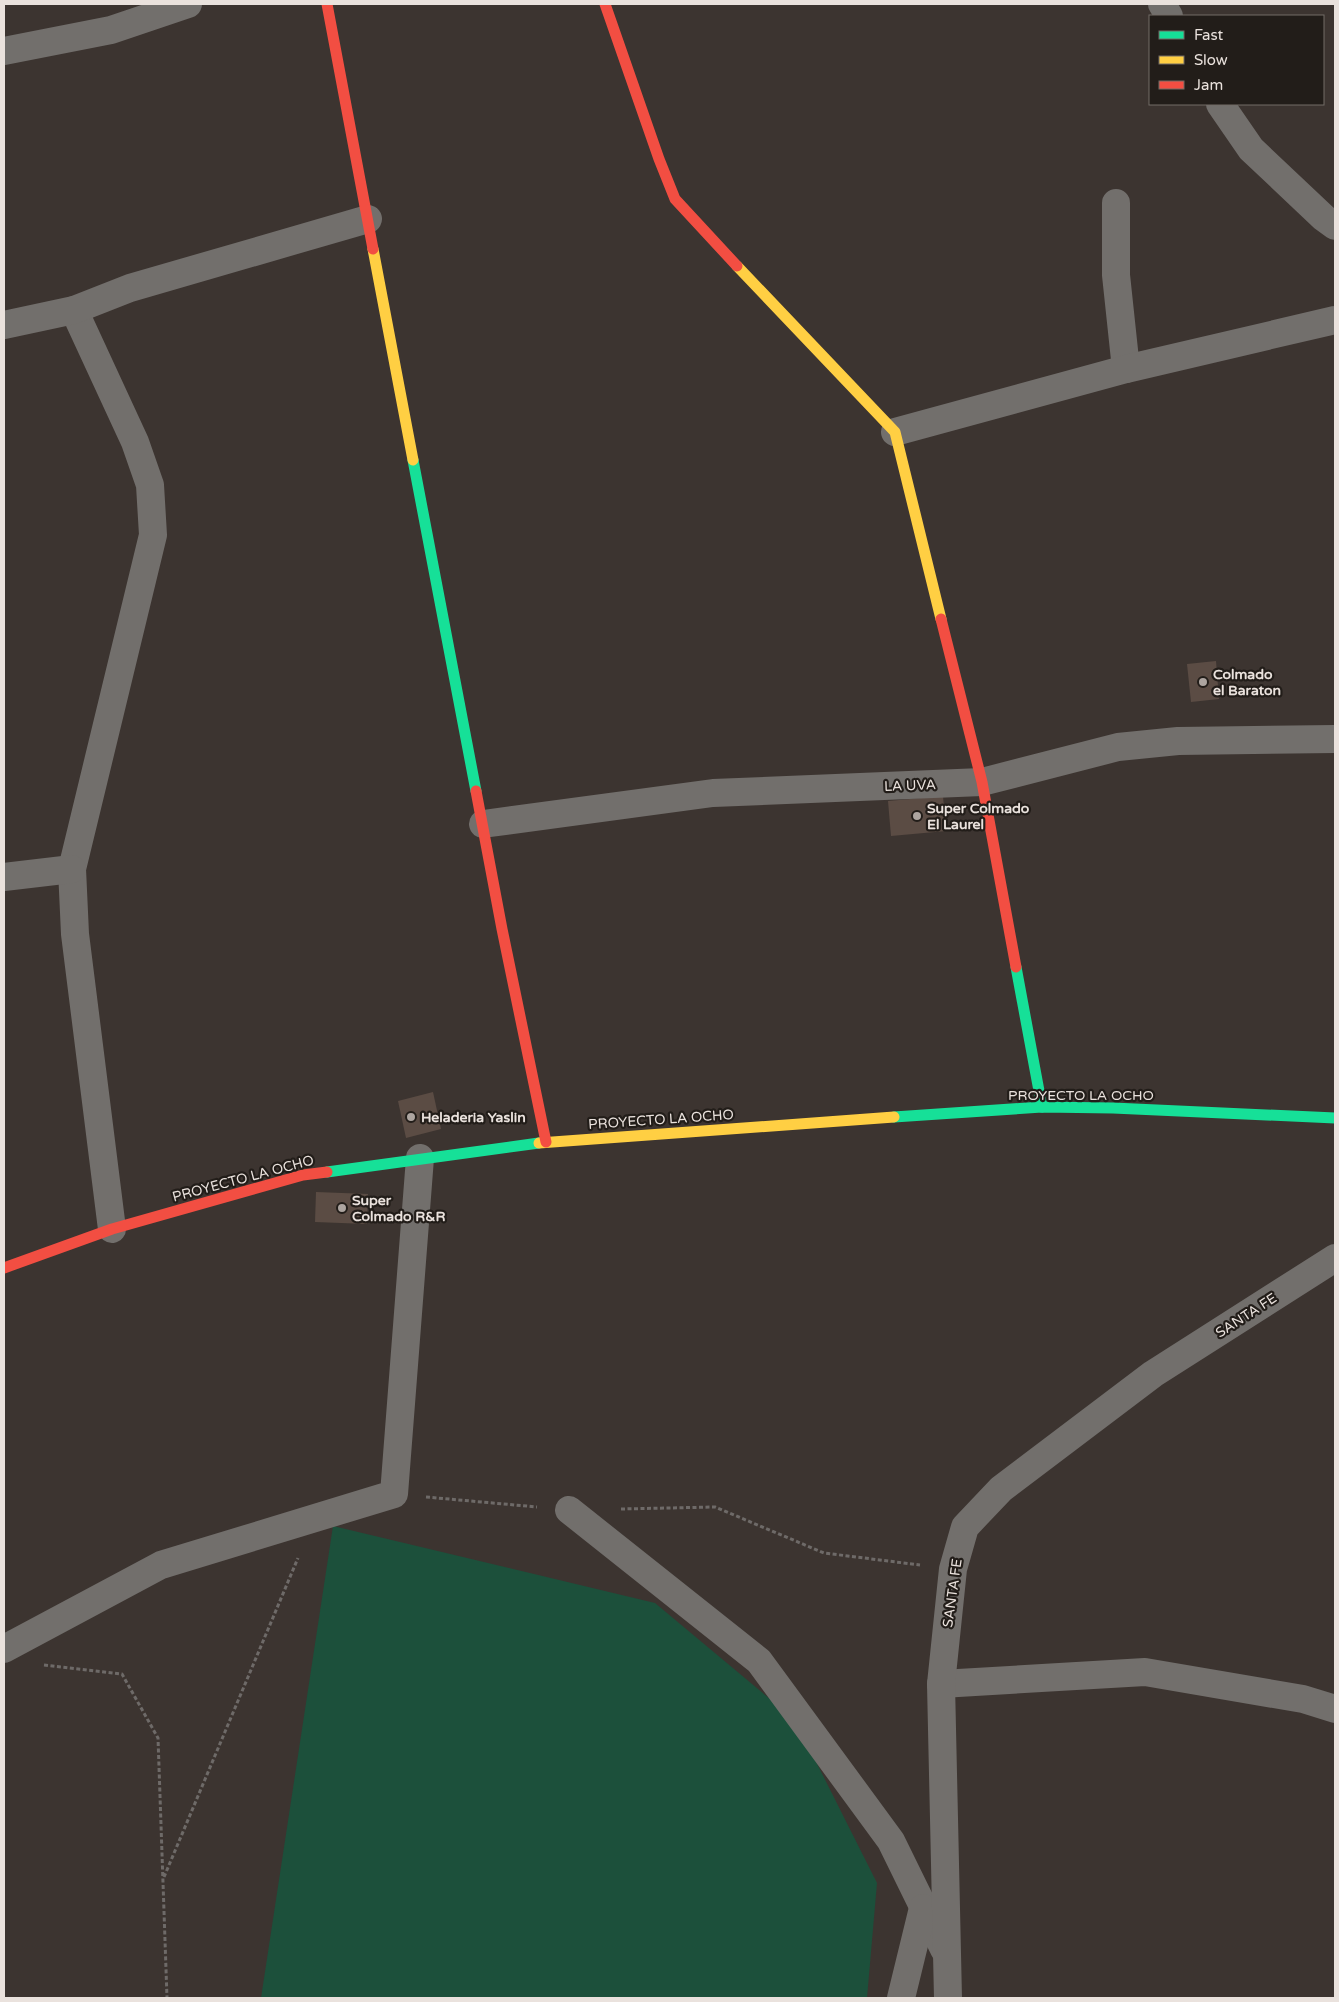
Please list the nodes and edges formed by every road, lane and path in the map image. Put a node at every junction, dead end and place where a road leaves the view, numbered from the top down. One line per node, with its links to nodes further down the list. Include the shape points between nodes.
1 (188, 4): 6 (street, via 111,30)
2 (328, 4): 9 (street)
3 (605, 4): 15 (street, via 675,199)
4 (1162, 4): 5 (street)
5 (1168, 15)
6 (4, 51)
7 (1221, 105): 10 (street, via 1251,149)
8 (1116, 203): 14 (street, via 1116,275)
9 (368, 220): 11 (street, via 130,288); 18 (street)
10 (1335, 226)
11 (74, 310): 13 (street); 19 (street, via 135,442 150,484 153,535)
12 (1335, 320): 14 (street)
13 (4, 325)
14 (1126, 370): 15 (street)
15 (895, 432): 17 (street)
16 (1335, 740): 17 (street, LA UVA, via 1178,741 1118,747)
17 (982, 782): 18 (street, LA UVA, via 713,792); 21 (street)
18 (483, 824): 23 (street)
19 (72, 869): 20 (street); 25 (street, via 75,934)
20 (4, 877)
21 (1042, 1107): 22 (street, PROYECTO LA OCHO); 23 (street, PROYECTO LA OCHO)
22 (1335, 1118)
23 (546, 1142): 24 (street, PROYECTO LA OCHO)
24 (420, 1158): 25 (street, PROYECTO LA OCHO, via 303,1175); 28 (street)
25 (112, 1229): 27 (street, PROYECTO LA OCHO)
26 (1335, 1258): 31 (street, SANTA FE, via 1153,1374 1001,1489 965,1527)
27 (4, 1268)
28 (394, 1494): 29 (path); 30 (street)
29 (569, 1510): 31 (path, via 715,1507 824,1553); 37 (street, via 759,1661 891,1841)
30 (314, 1518): 32 (street, via 161,1566); 36 (path)
31 (952, 1569): 34 (street, SANTA FE)
32 (4, 1649)
33 (43, 1665): 36 (path, via 122,1674 154,1730 158,1738)
34 (940, 1684): 35 (street, via 1145,1672 1303,1699); 38 (street, SANTA FE)
35 (1335, 1710)
36 (163, 1878): 39 (path)
37 (923, 1908): 38 (street); 40 (street)
38 (948, 1958): 41 (street, SANTA FE)
39 (167, 1998)
40 (901, 1998)
41 (948, 1998)

